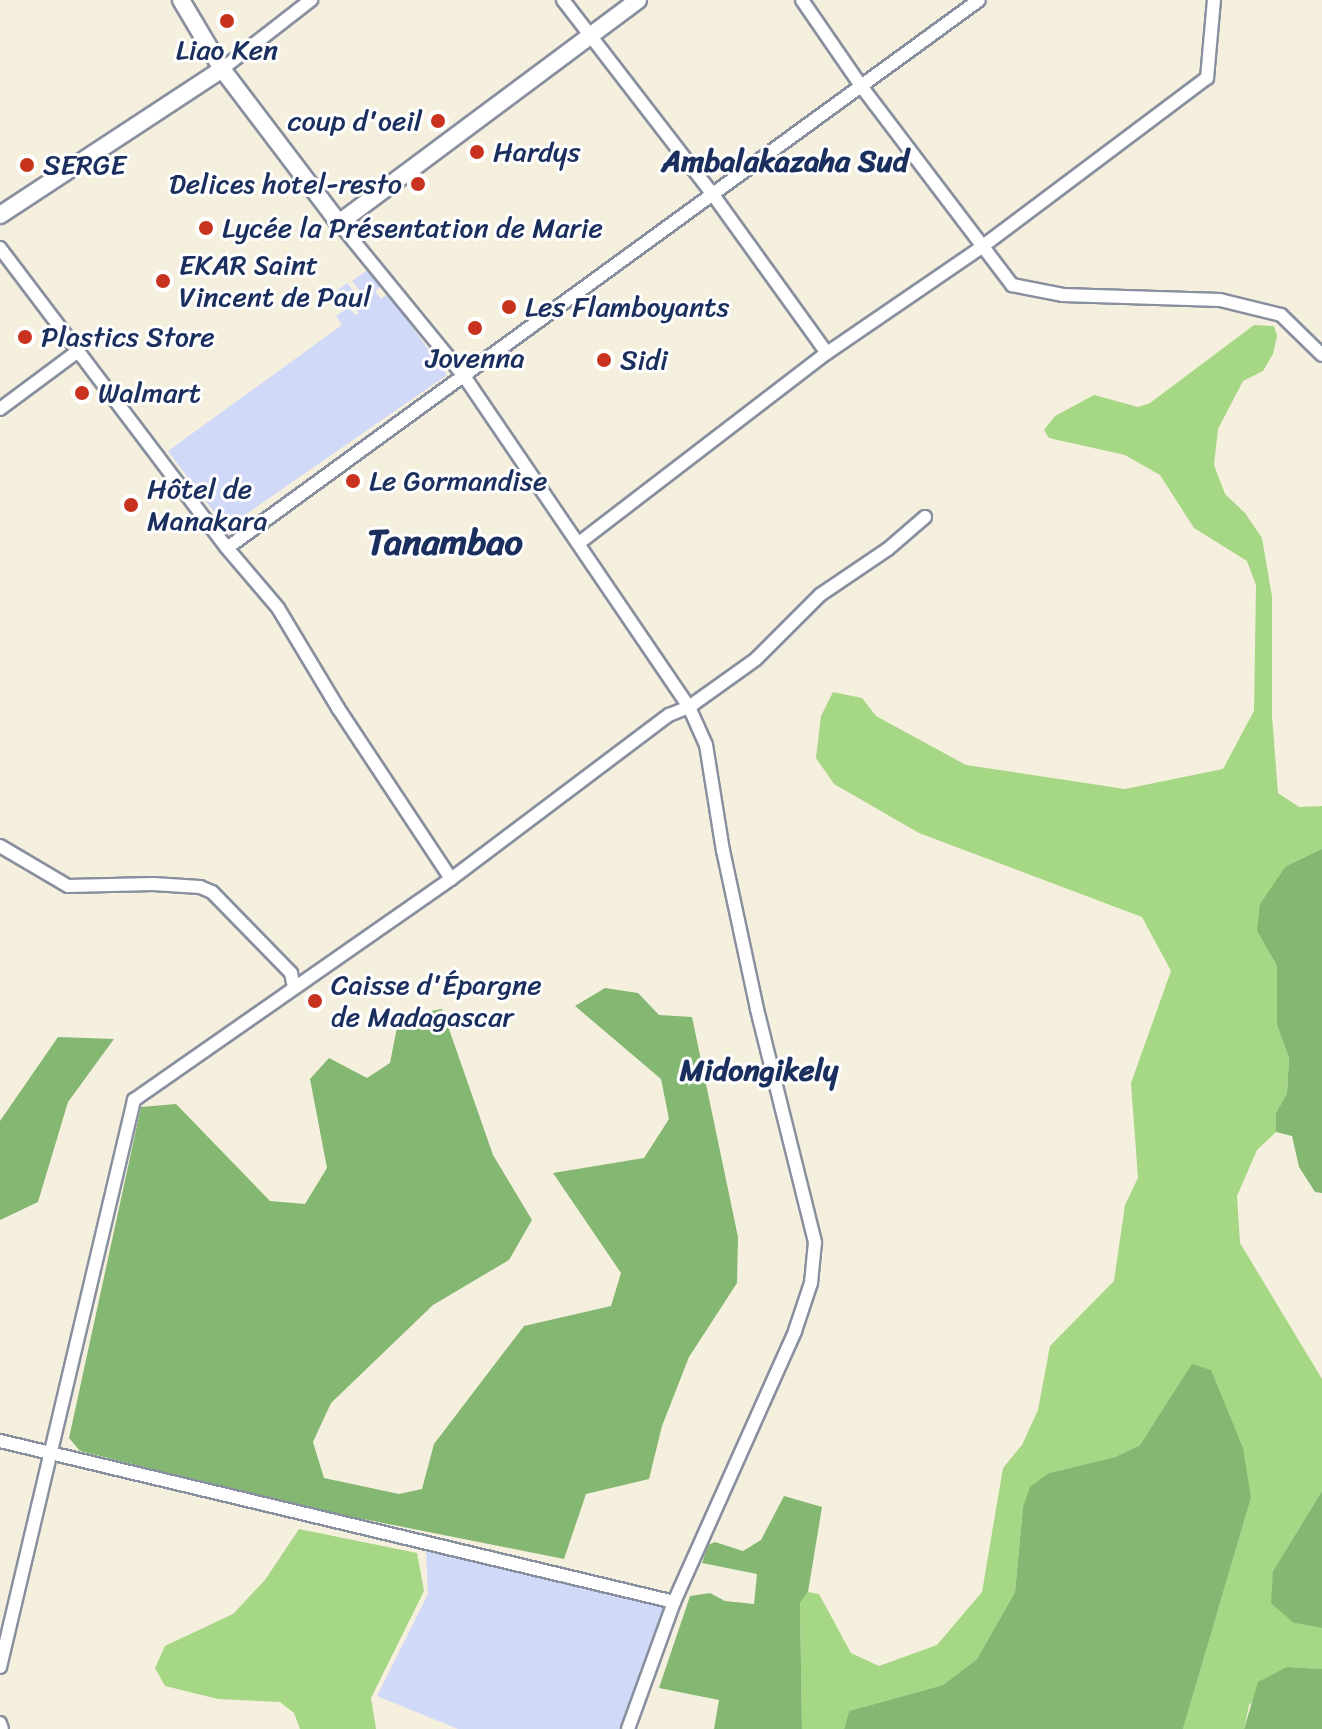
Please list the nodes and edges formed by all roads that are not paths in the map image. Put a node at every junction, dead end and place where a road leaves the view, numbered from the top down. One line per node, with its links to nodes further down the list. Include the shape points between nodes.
1 (181, 0): 9 (street)
2 (311, 0): 9 (street)
3 (563, 0): 8 (street)
4 (638, 0): 8 (street)
5 (802, 0): 10 (street)
6 (979, 0): 10 (street)
7 (1214, 0): 14 (street, via 1207,78)
8 (589, 35): 11 (street); 13 (street)
9 (222, 69): 12 (street); 13 (street)
10 (861, 86): 11 (street); 14 (street)
11 (714, 196): 17 (street); 19 (street)
12 (0, 215)
13 (339, 223): 19 (street)
14 (983, 246): 17 (street); 18 (street, via 1012,285 1063,295 1220,300 1281,315)
15 (0, 248): 16 (street)
16 (78, 351): 20 (street); 23 (street)
17 (827, 353): 22 (street)
18 (1322, 355)
19 (463, 375): 22 (street); 23 (street)
20 (0, 409)
21 (925, 517): 24 (street, via 820,595 756,659)
22 (579, 543): 24 (street)
23 (227, 548): 26 (street, via 278,608)
24 (689, 707): 26 (street, via 669,715); 30 (street, via 706,745 753,994 815,1242 811,1283 795,1331)
25 (0, 846): 27 (street, via 68,886 153,884 212,892 291,973)
26 (451, 879): 27 (street)
27 (294, 987): 29 (street, via 134,1100)
28 (0, 1441): 29 (street)
29 (51, 1452): 30 (street); 31 (street)
30 (674, 1602): 34 (street)
31 (0, 1667)
32 (0, 1723): 33 (street)
33 (2, 1729)
34 (628, 1729)

